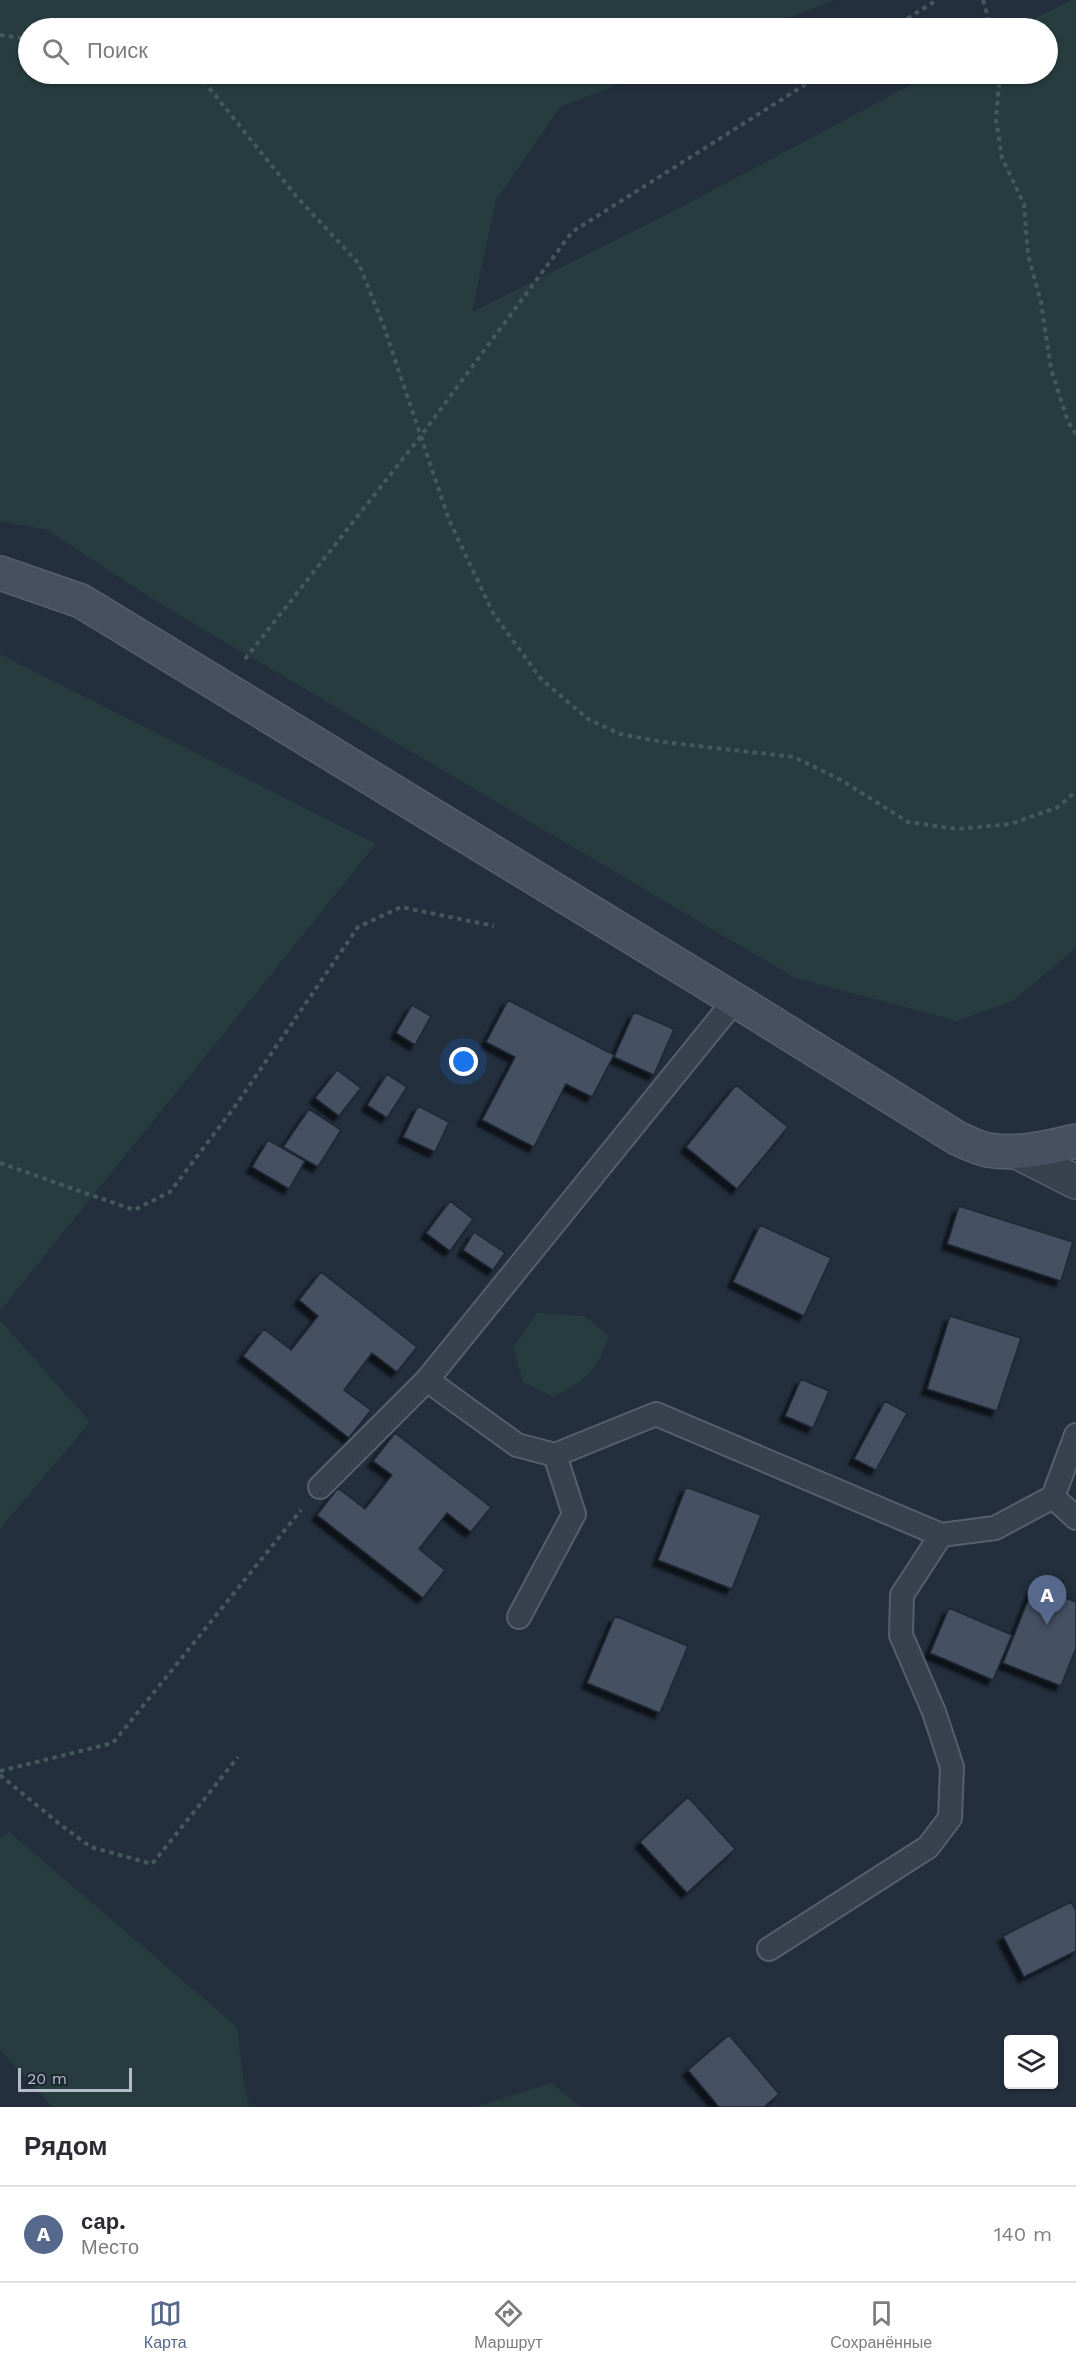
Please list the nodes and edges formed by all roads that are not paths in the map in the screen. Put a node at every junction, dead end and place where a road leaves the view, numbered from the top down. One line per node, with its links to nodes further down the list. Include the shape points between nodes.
1 (0, 573): 2 (street, via 81,601)
2 (735, 1000): 4 (street, via 957,1138 986,1150); 6 (lane)
3 (1076, 1141): 4 (street)
4 (1017, 1152): 5 (street)
5 (1076, 1182)
6 (427, 1380): 8 (lane, via 517,1445); 9 (lane)
7 (1076, 1435): 10 (lane)
8 (555, 1455): 12 (lane, via 656,1414); 13 (lane, via 574,1514)
9 (320, 1487)
10 (1053, 1497): 11 (lane); 12 (lane, via 995,1528)
11 (1076, 1518)
12 (941, 1535): 14 (lane, via 902,1595 901,1635 934,1712 952,1767 950,1818 928,1847)
13 (519, 1617)
14 (769, 1949)

